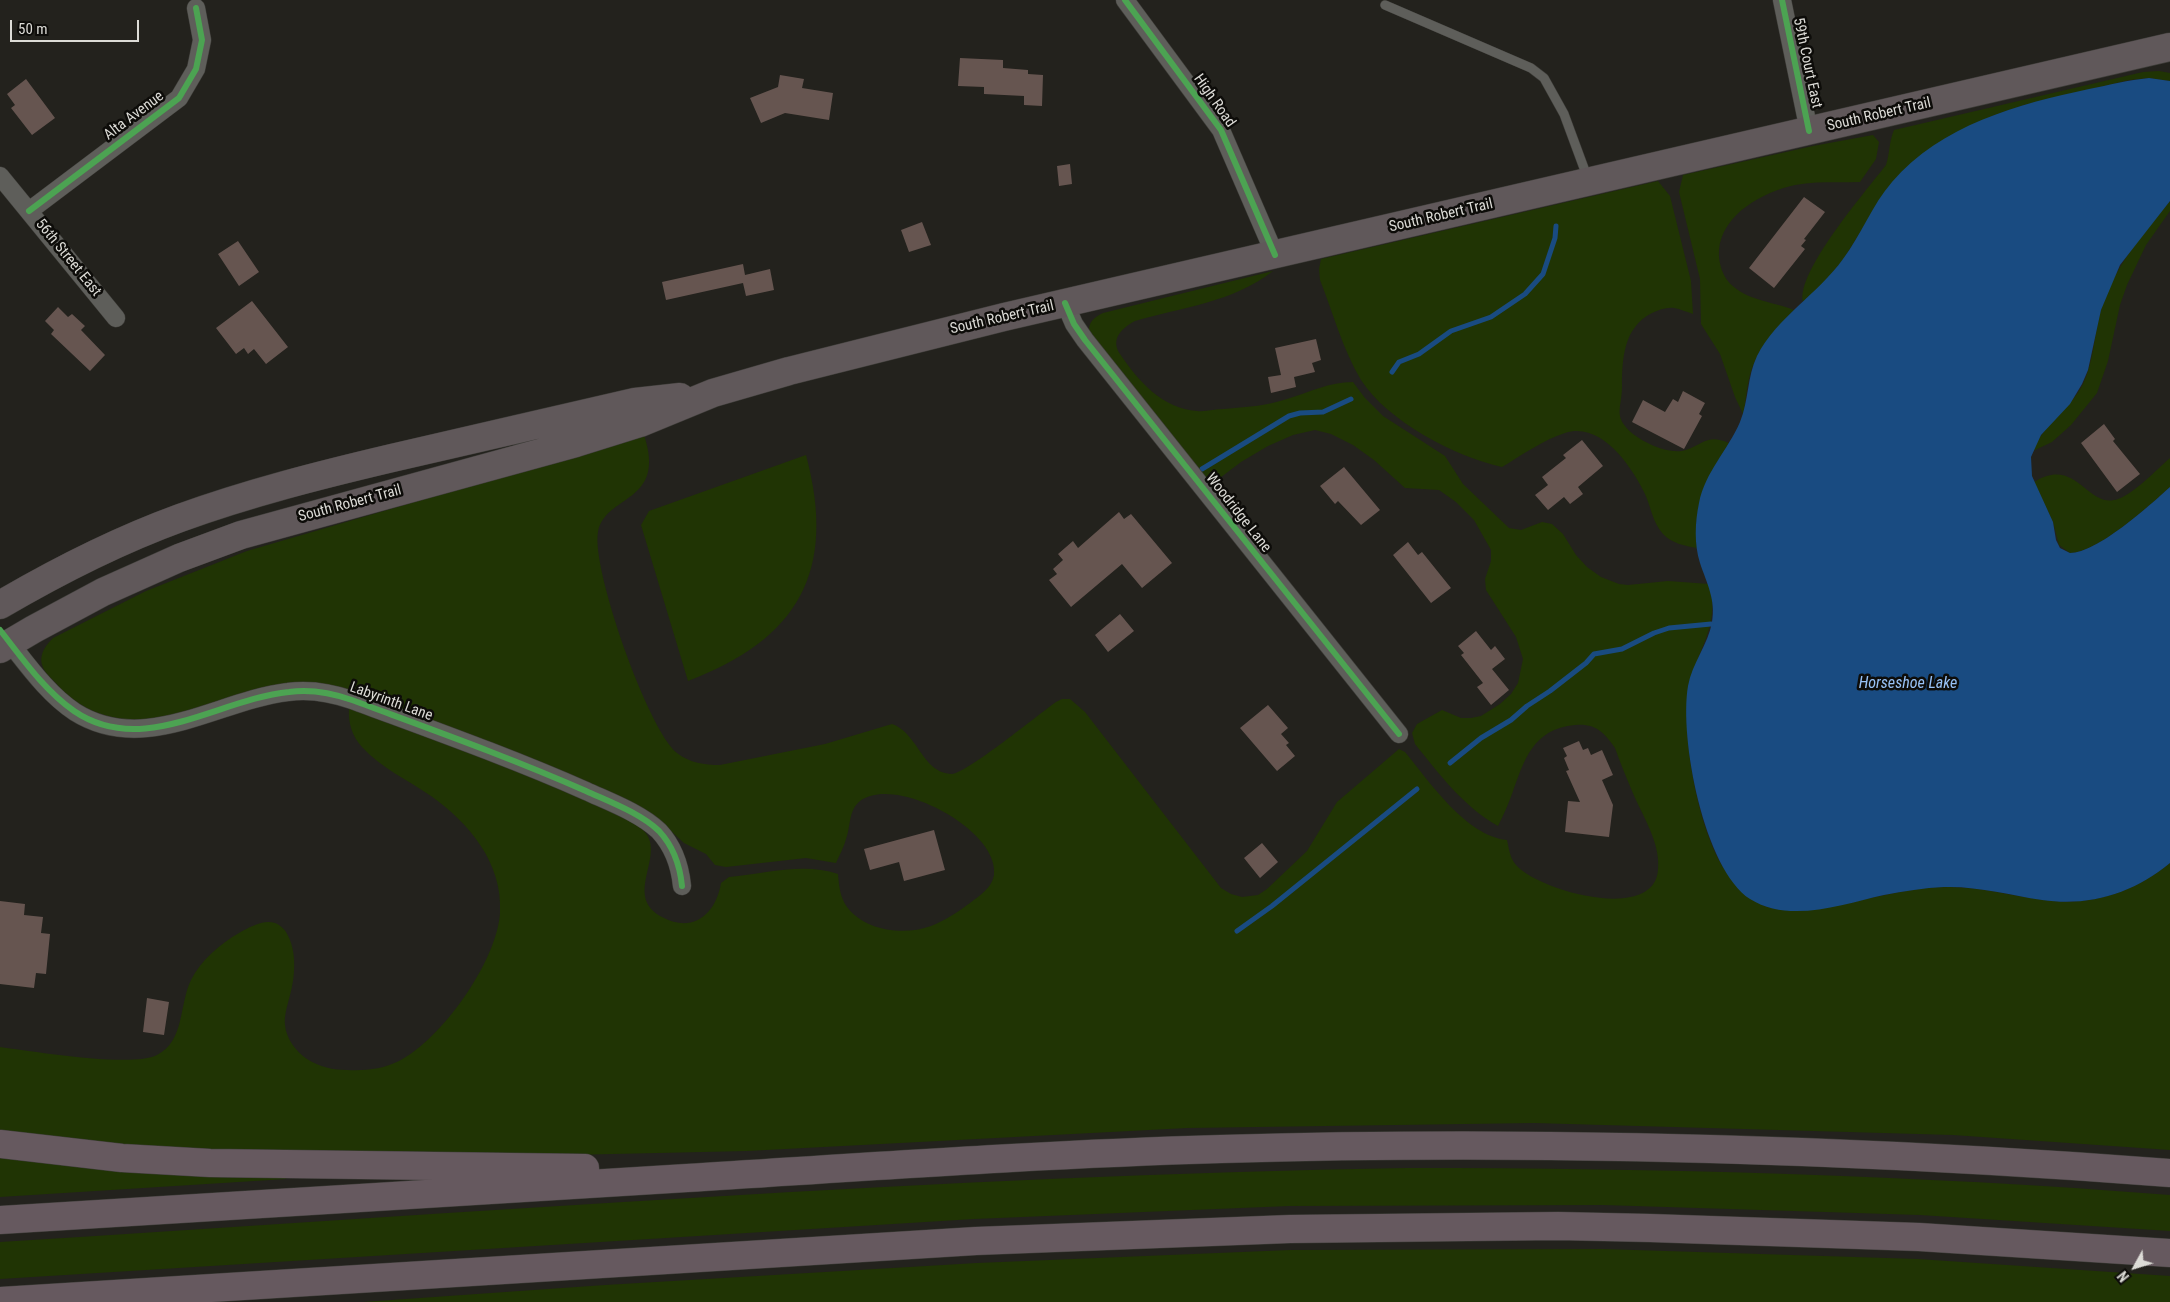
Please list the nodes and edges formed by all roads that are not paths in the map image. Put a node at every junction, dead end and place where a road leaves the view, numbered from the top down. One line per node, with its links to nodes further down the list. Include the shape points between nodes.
1 (1125, 0): 10 (street, High Road, via 1221,130)
2 (1782, 0): 6 (street, 59th Court East)
3 (1385, 5): 8 (lane, via 1531,68 1544,78 1564,114)
4 (196, 8): 9 (street, Alta Avenue, via 202,40 196,69 179,98)
5 (2170, 48): 6 (main road, South Robert Trail)
6 (1809, 131): 8 (main road, South Robert Trail)
7 (0, 176): 9 (street, 56th Street East)
8 (1589, 182): 10 (main road, South Robert Trail)
9 (29, 211): 12 (street, 56th Street East)
10 (1275, 254): 11 (main road, South Robert Trail)
11 (1065, 303): 13 (main road, South Robert Trail, via 892,344); 16 (street, Woodridge Lane, via 1084,340)
12 (116, 318)
13 (714, 393): 14 (main road, South Robert Trail, via 635,402 329,473 253,494 134,536); 15 (main road, South Robert Trail, via 640,423 576,443 242,535 139,575)
14 (0, 605)
15 (5, 646): 17 (street, Labyrinth Lane, via 74,711 98,722 126,729 171,724 288,692 321,693 352,700 538,771 639,817 668,842 677,862)
16 (1399, 734)
17 (682, 886)
18 (0, 1144): 20 (highway, via 122,1158 210,1163 523,1166)
19 (2170, 1172): 20 (highway, via 1952,1158 1504,1146 1219,1149)
20 (749, 1174): 21 (highway)
21 (0, 1220)
22 (2170, 1253): 23 (highway, via 1919,1237 1650,1228 1319,1228 986,1241)
23 (457, 1272): 24 (highway); 25 (highway)
24 (0, 1300)
25 (197, 1302)

